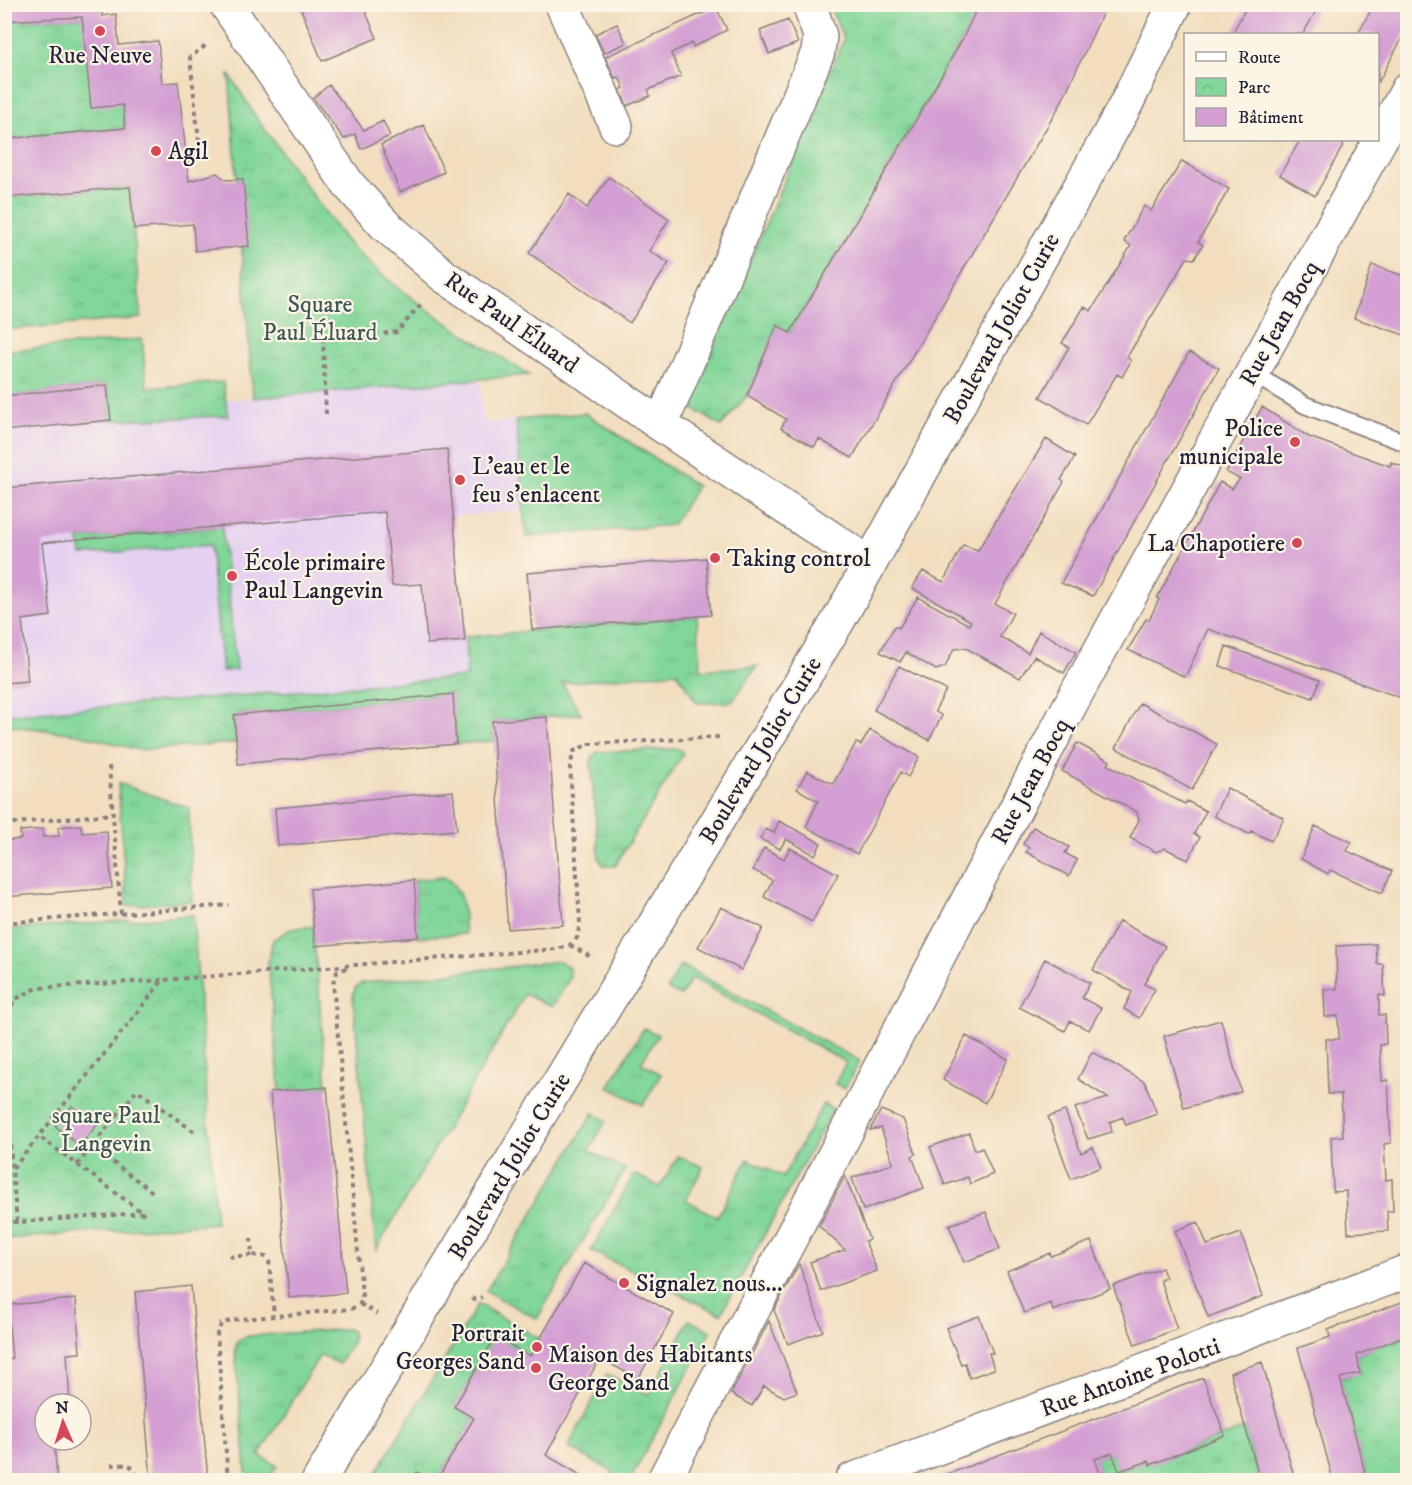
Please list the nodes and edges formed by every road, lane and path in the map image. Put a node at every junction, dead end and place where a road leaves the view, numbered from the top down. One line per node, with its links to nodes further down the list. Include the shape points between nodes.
1 (226, 4): 11 (street, Rue Paul Éluard, via 348,184 385,225)
2 (562, 4): 7 (street)
3 (809, 4): 14 (street, via 820,36 818,52)
4 (1175, 4): 16 (street, Boulevard Joliot Curie, via 1125,106)
5 (215, 40): 10 (path, via 189,57 200,151)
6 (1407, 89): 8 (street, Rue Jean Bocq)
7 (616, 126)
8 (1379, 140)
9 (1379, 141): 12 (street, Rue Jean Bocq)
10 (187, 162)
11 (444, 276): 13 (path, via 397,332 322,340); 14 (street, Rue Paul Éluard)
12 (1252, 373): 15 (lane, via 1305,405); 57 (street, Rue Jean Bocq, via 1063,718)
13 (326, 414)
14 (662, 425): 16 (street, Rue Paul Éluard)
15 (1401, 441)
16 (870, 564): 56 (street, Boulevard Joliot Curie)
17 (724, 730): 18 (path)
18 (721, 737): 19 (path); 26 (path, via 589,744 574,751 570,766 580,923 577,938)
19 (715, 747)
20 (109, 766): 21 (path)
21 (113, 814): 22 (path); 24 (path)
22 (4, 824)
23 (229, 905): 24 (path)
24 (122, 914): 25 (path)
25 (4, 923)
26 (570, 945): 28 (path); 29 (path)
27 (597, 947): 28 (path)
28 (591, 957): 30 (path)
29 (352, 965): 31 (path); 48 (path, via 338,972 333,984)
30 (585, 966)
31 (163, 980): 32 (path, via 37,988 14,999); 35 (path)
32 (4, 1022)
33 (4, 1064): 38 (path)
34 (196, 1133): 36 (path, via 137,1090)
35 (40, 1137): 37 (path); 38 (path)
36 (91, 1146): 37 (path); 39 (path)
37 (77, 1165): 40 (path, via 143,1213)
38 (12, 1170): 40 (path)
39 (154, 1193)
40 (16, 1222): 41 (path)
41 (4, 1223)
42 (251, 1238): 43 (path)
43 (252, 1256): 44 (path); 51 (path, via 269,1261)
44 (229, 1257)
45 (1407, 1271): 58 (street, Rue Antoine Polotti)
46 (482, 1297): 47 (path)
47 (475, 1299)
48 (360, 1304): 50 (path); 51 (path, via 351,1309)
49 (385, 1306): 50 (path)
50 (379, 1315): 52 (path)
51 (274, 1316): 55 (path, via 232,1320 221,1324 217,1334)
52 (374, 1324)
53 (111, 1465): 54 (path, via 133,1467)
54 (136, 1480)
55 (228, 1480)
56 (319, 1480)
57 (664, 1480)
58 (852, 1480)

